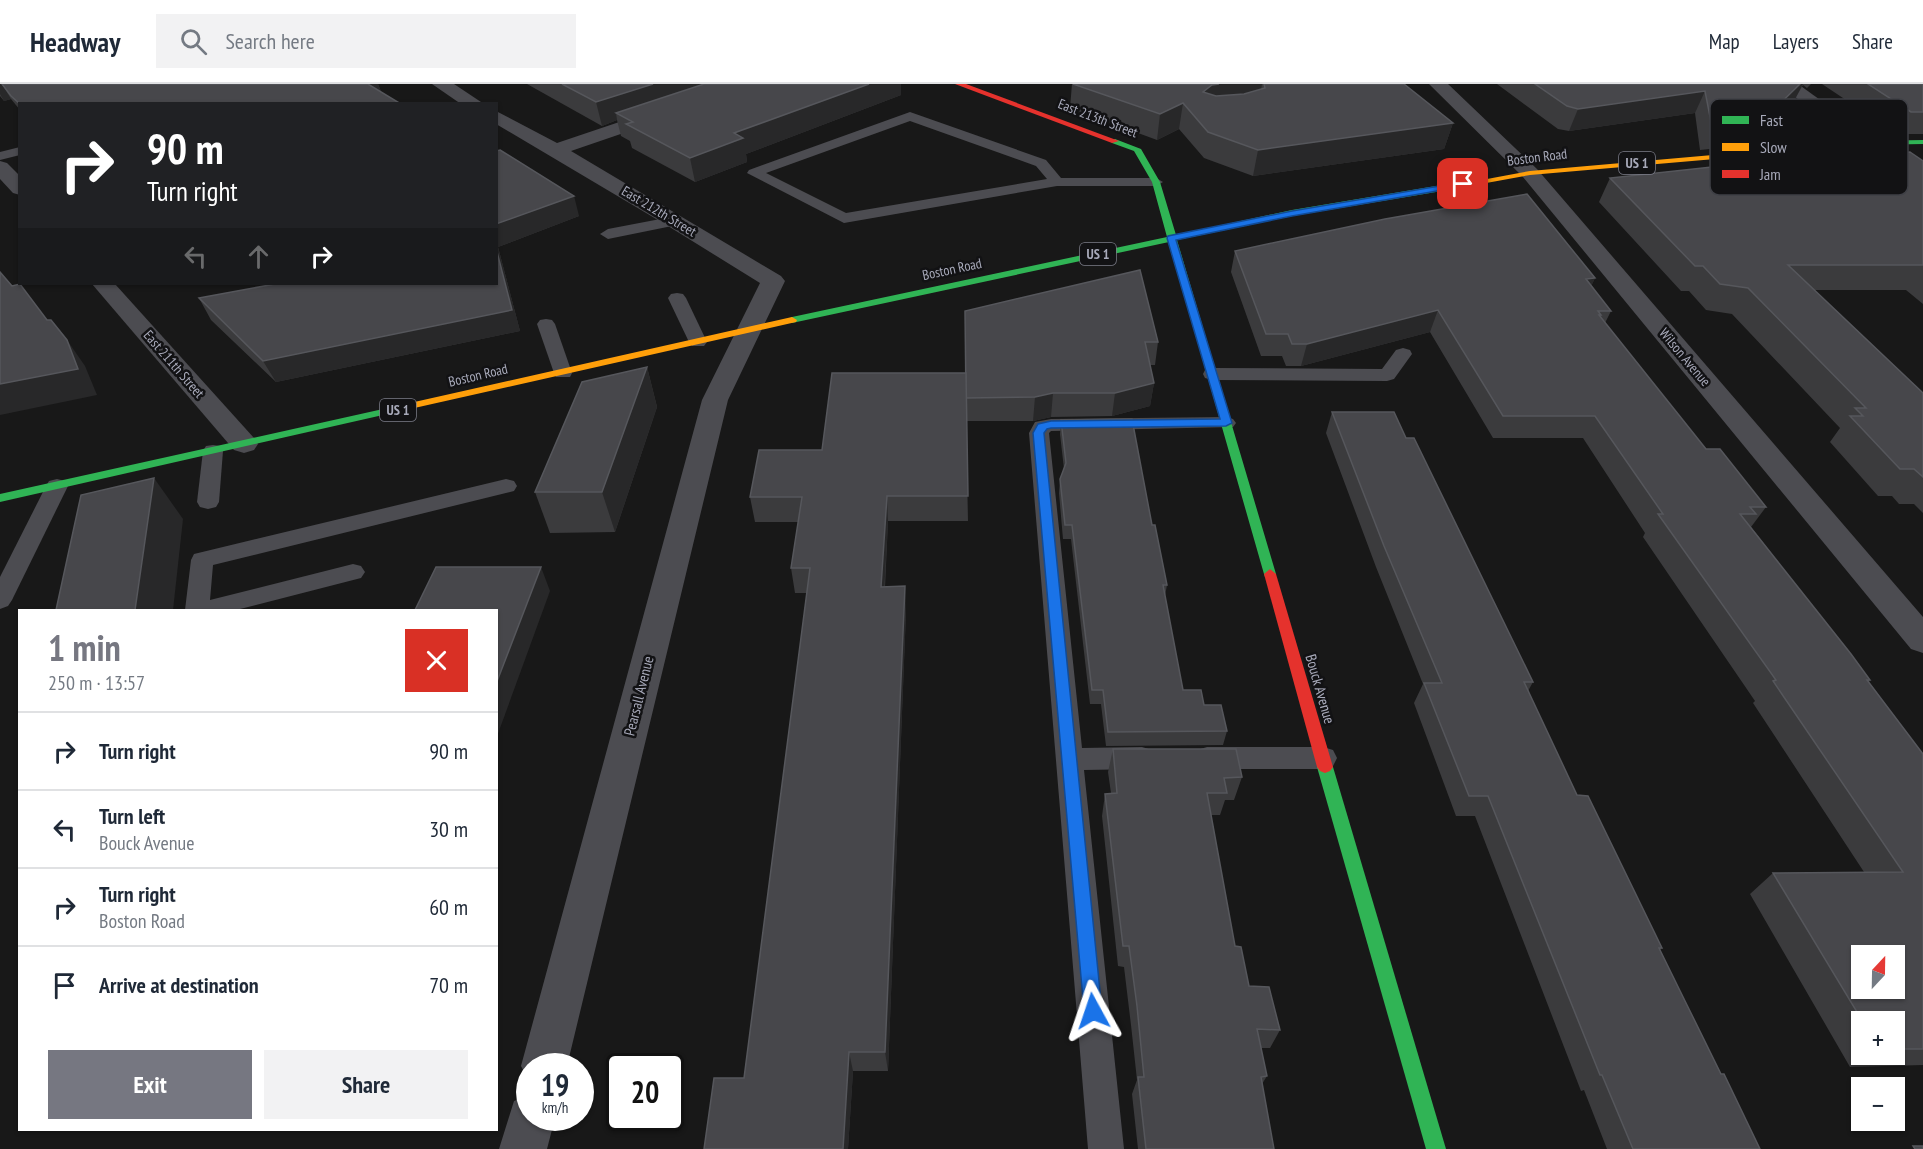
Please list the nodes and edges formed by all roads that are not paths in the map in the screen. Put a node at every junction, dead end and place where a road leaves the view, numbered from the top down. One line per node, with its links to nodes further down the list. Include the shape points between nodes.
1 (441, 84): 7 (street)
2 (749, 84): 11 (street)
3 (959, 84): 19 (main road, East 213th Street, via 1137,149)
4 (1787, 84): 6 (street)
5 (1436, 88): 16 (street, Wilson Avenue)
6 (1807, 99)
7 (472, 102)
8 (498, 117): 11 (street, East 212th Street)
9 (1908, 142): 10 (main road, Boston Road / US 1)
10 (1923, 142)
11 (556, 150): 22 (street, East 212th Street)
12 (18, 152): 13 (lane)
13 (0, 156)
14 (1710, 157): 16 (main road, Boston Road / US 1)
15 (0, 167): 21 (street)
16 (1530, 173): 24 (main road, Boston Road / US 1, via 1292,213); 44 (street, Wilson Avenue)
17 (1908, 173): 20 (street)
18 (1058, 182): 18 (lane, via 1041,163 910,116 754,173 844,218); 19 (lane)
19 (1156, 182): 24 (main road, East 213th Street)
20 (1923, 184)
21 (18, 187)
22 (676, 221): 23 (lane); 28 (street, East 212th Street, via 773,281)
23 (608, 234)
24 (1171, 238): 28 (main road, Boston Road / US 1); 32 (main road, Bouck Avenue)
25 (104, 285): 34 (street, East 211th Street)
26 (676, 298): 29 (lane)
27 (546, 324): 31 (lane)
28 (747, 330): 29 (main road, Boston Road / US 1); 47 (street, Pearsall Avenue, via 715,400)
29 (698, 342): 31 (main road, Boston Road / US 1)
30 (1403, 354): 32 (lane, via 1387,375)
31 (563, 373): 34 (main road, Boston Road / US 1)
32 (1212, 374): 33 (main road, Bouck Avenue)
33 (1226, 423): 45 (main road, Bouck Avenue); 46 (lane, via 1042,426 1039,433)
34 (244, 444): 35 (main road, Boston Road / US 1)
35 (213, 451): 36 (main road, Boston Road / US 1); 39 (lane)
36 (57, 486): 38 (main road, Boston Road / US 1); 41 (lane)
37 (507, 486): 42 (lane, via 202,560)
38 (0, 498)
39 (208, 502)
40 (353, 572): 43 (lane)
41 (0, 600)
42 (197, 609)
43 (208, 609)
44 (1923, 640)
45 (1323, 758): 46 (lane); 51 (main road, Bouck Avenue)
46 (1069, 759): 50 (lane)
47 (547, 1053)
48 (528, 1131): 49 (street)
49 (523, 1149)
50 (1106, 1149)
51 (1436, 1149)

